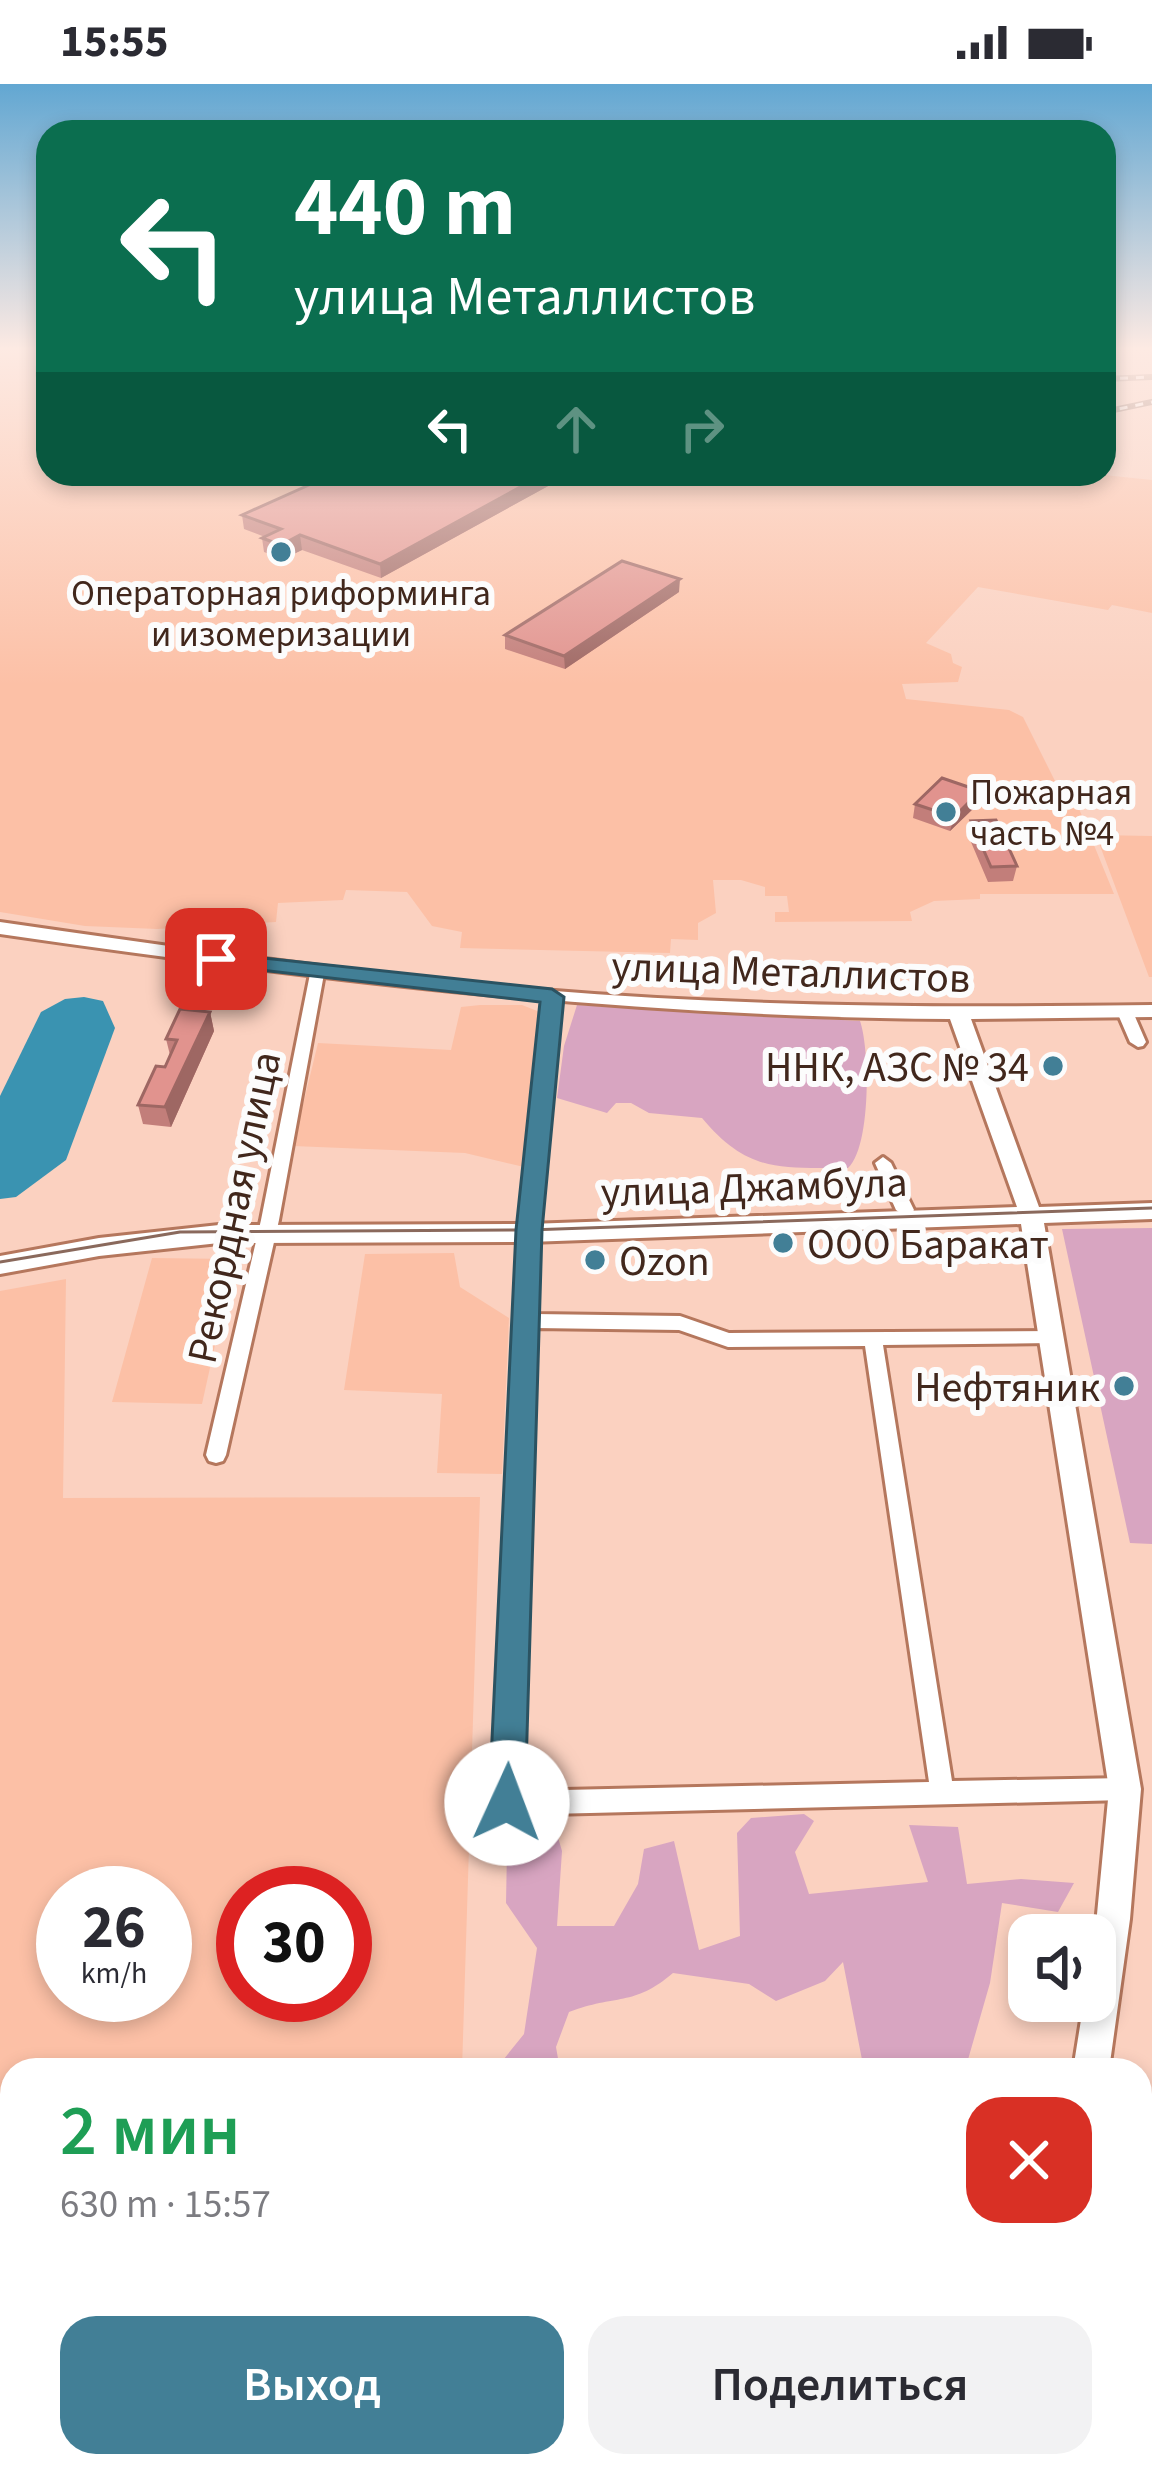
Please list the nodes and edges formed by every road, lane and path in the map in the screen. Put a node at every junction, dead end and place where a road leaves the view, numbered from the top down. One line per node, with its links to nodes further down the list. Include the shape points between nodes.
1 (0, 928): 2 (street, улица Металлистов)
2 (317, 974): 3 (street, улица Металлистов); 13 (street, Рекордная улица)
3 (552, 997): 6 (street, улица Металлистов); 14 (street)
4 (1152, 1011): 5 (street, улица Металлистов)
5 (1125, 1012): 6 (street, улица Металлистов); 7 (street)
6 (959, 1015): 10 (street)
7 (1138, 1042)
8 (883, 1163): 11 (street)
9 (1152, 1199): 10 (street, улица Джамбула)
10 (1030, 1209): 11 (street, улица Джамбула); 12 (street, улица Джамбула); 14 (street, улица Джамбула); 18 (street)
11 (905, 1210): 14 (street, улица Джамбула)
12 (1152, 1210)
13 (268, 1227): 14 (street, улица Джамбула); 15 (street, улица Джамбула, via 149,1225); 16 (street, улица Джамбула); 20 (street, Рекордная улица)
14 (530, 1227): 17 (street)
15 (0, 1250)
16 (0, 1265)
17 (526, 1321): 19 (street, via 680,1323 728,1340); 22 (street, via 507,1803)
18 (1051, 1336): 19 (street); 21 (street)
19 (873, 1338): 22 (street)
20 (216, 1455)
21 (1125, 1789): 22 (street); 23 (street)
22 (942, 1793)
23 (1093, 2058)

